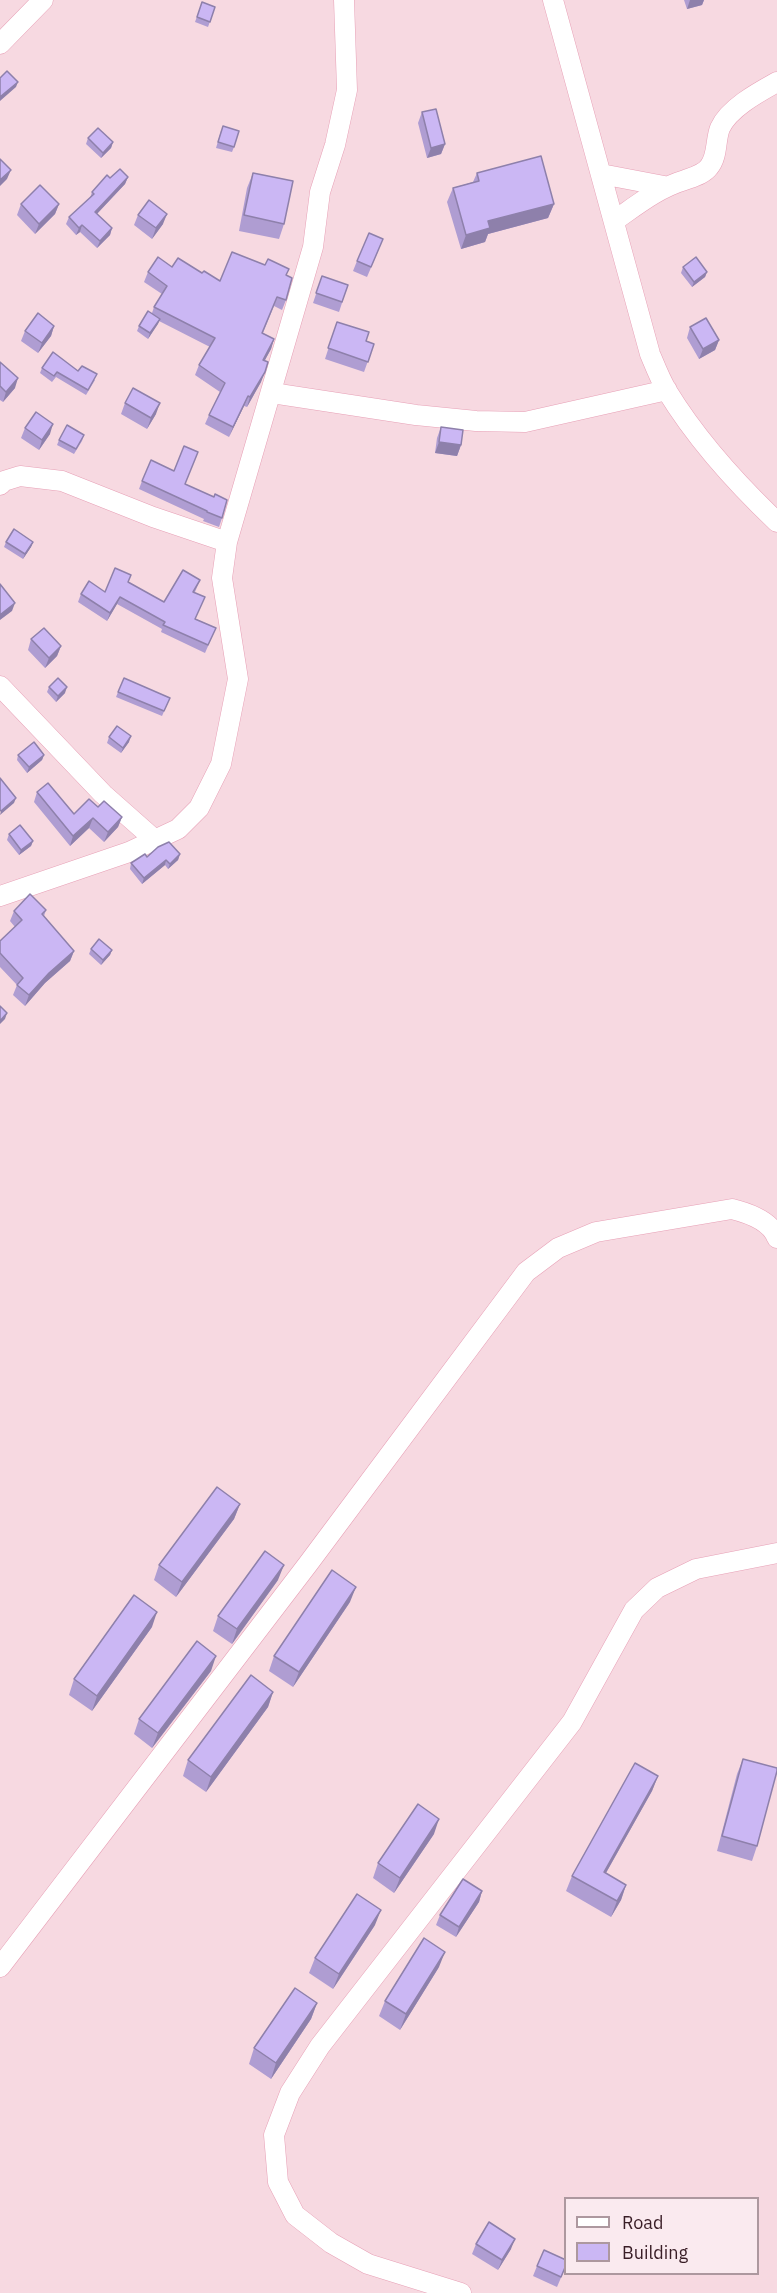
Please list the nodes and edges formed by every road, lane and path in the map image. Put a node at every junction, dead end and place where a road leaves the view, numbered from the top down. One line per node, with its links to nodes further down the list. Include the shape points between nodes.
1 (43, 0): 4 (street)
2 (344, 0): 10 (street, via 347,90 320,192 313,247)
3 (553, 0): 6 (street)
4 (0, 44)
5 (777, 82): 7 (street, via 749,98 728,117 708,169)
6 (601, 174): 7 (street); 8 (street)
7 (664, 186): 8 (street)
8 (614, 221): 9 (street, via 650,354)
9 (667, 390): 10 (street, via 525,422 416,415); 12 (street, via 736,481)
10 (272, 393): 13 (street)
11 (1, 481): 13 (street, via 20,476 62,481)
12 (777, 522)
13 (227, 543): 15 (street, via 222,578 238,679 220,764 199,808 178,829)
14 (0, 686): 15 (street, via 102,794)
15 (154, 840): 16 (street)
16 (0, 896)
17 (777, 1238): 19 (street, via 753,1214 732,1209 596,1232 558,1248 526,1272)
18 (777, 1553): 20 (street, via 696,1569 657,1588 634,1610 572,1722 320,2046 290,2093 274,2135 278,2182 295,2215 331,2243 368,2264)
19 (0, 1967)
20 (461, 2293)

